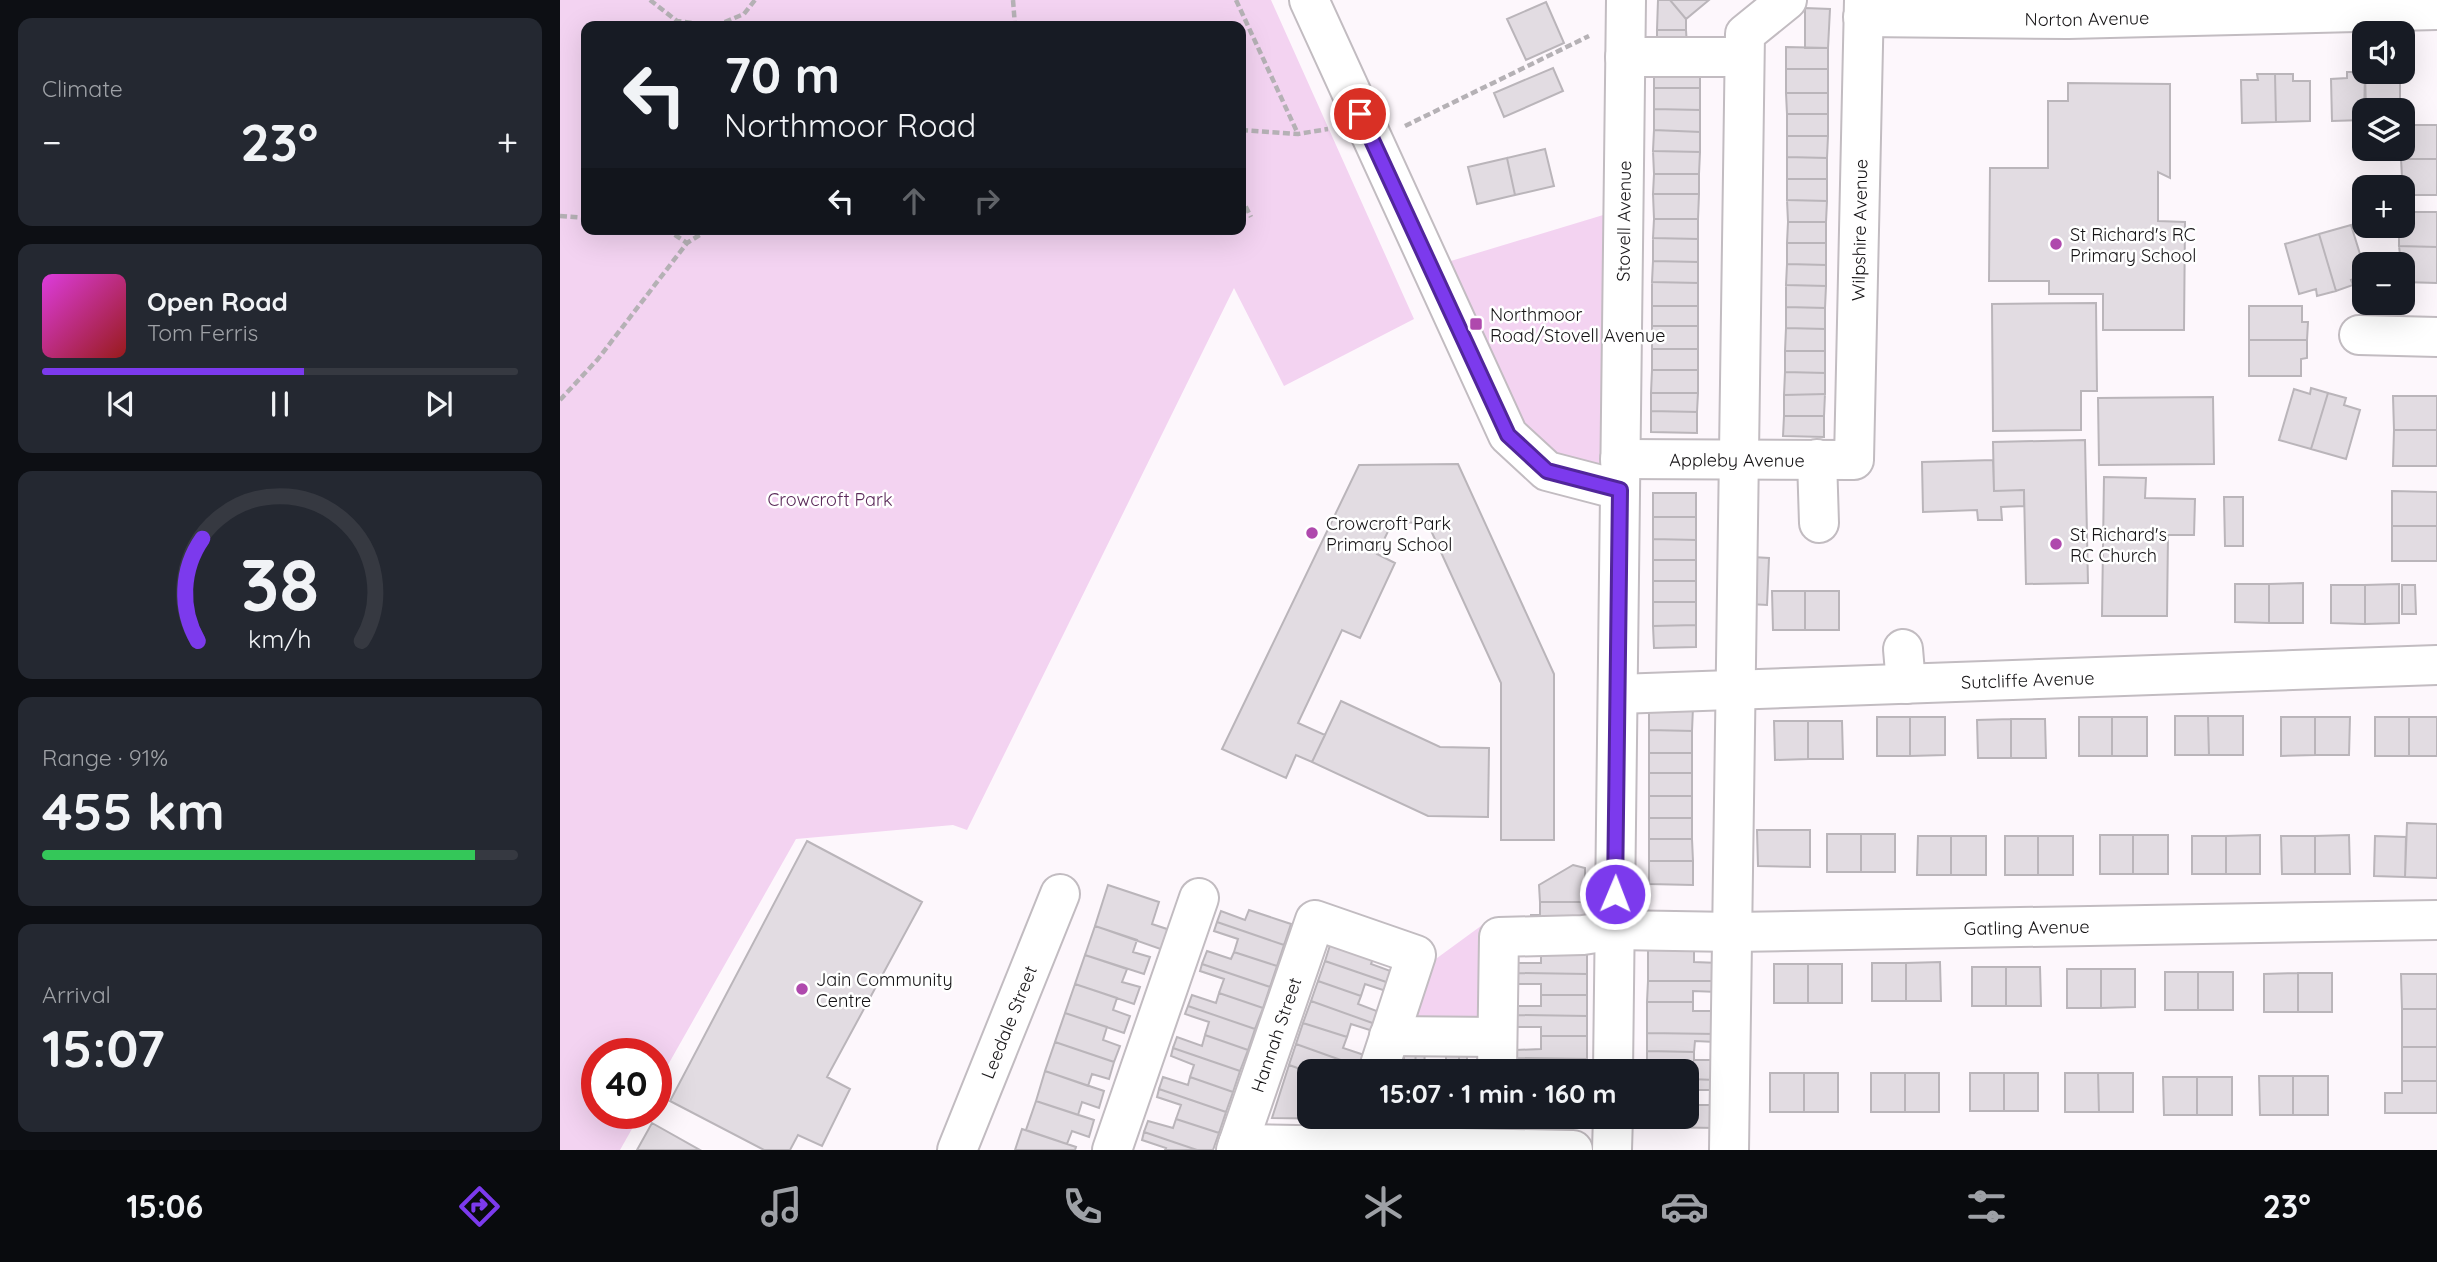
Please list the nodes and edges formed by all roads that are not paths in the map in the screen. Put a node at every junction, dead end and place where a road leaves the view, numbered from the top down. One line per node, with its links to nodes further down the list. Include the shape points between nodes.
1 (1309, 0): 14 (street, Appleby Avenue, via 1508,435 1547,471)
2 (1787, 0): 9 (street, via 1745,34)
3 (2385, 6): 6 (street, Norton Avenue); 7 (street, Norton Avenue)
4 (1863, 8): 6 (street, Norton Avenue); 13 (street, Wilpshire Avenue)
5 (1626, 9): 8 (street, Stovell Avenue)
6 (2068, 9)
7 (2437, 10)
8 (1625, 57): 9 (street); 14 (street, Stovell Avenue)
9 (1744, 58): 12 (street)
10 (2359, 335): 11 (street)
11 (2437, 337)
12 (1739, 459): 13 (street, Appleby Avenue); 14 (street, Appleby Avenue); 17 (street)
13 (1836, 460): 15 (street, Wilpshire Avenue)
14 (1620, 475): 18 (street, Stovell Avenue)
15 (1819, 523)
16 (2437, 665): 17 (street, Sutcliffe Avenue, via 1905,666)
17 (1735, 689): 18 (street, Sutcliffe Avenue); 23 (street)
18 (1618, 694): 22 (street, Stovell Avenue)
19 (1060, 894): 31 (street, Leedale Street)
20 (1199, 898): 32 (street)
21 (2437, 920): 23 (street, Gatling Avenue)
22 (1616, 930): 23 (street, Gatling Avenue); 25 (street, Gatling Avenue, via 1499,937); 26 (street, Stovell Avenue)
23 (1733, 932): 35 (street)
24 (1384, 1054): 25 (street); 30 (street, Hannah Street, via 1416,955 1315,920)
25 (1497, 1054)
26 (1613, 1059)
27 (1613, 1129): 34 (street)
28 (1358, 1131): 29 (street); 30 (street)
29 (1501, 1141): 33 (street)
30 (1237, 1147)
31 (957, 1150)
32 (1112, 1150)
33 (1573, 1150)
34 (1612, 1150)
35 (1729, 1150)

